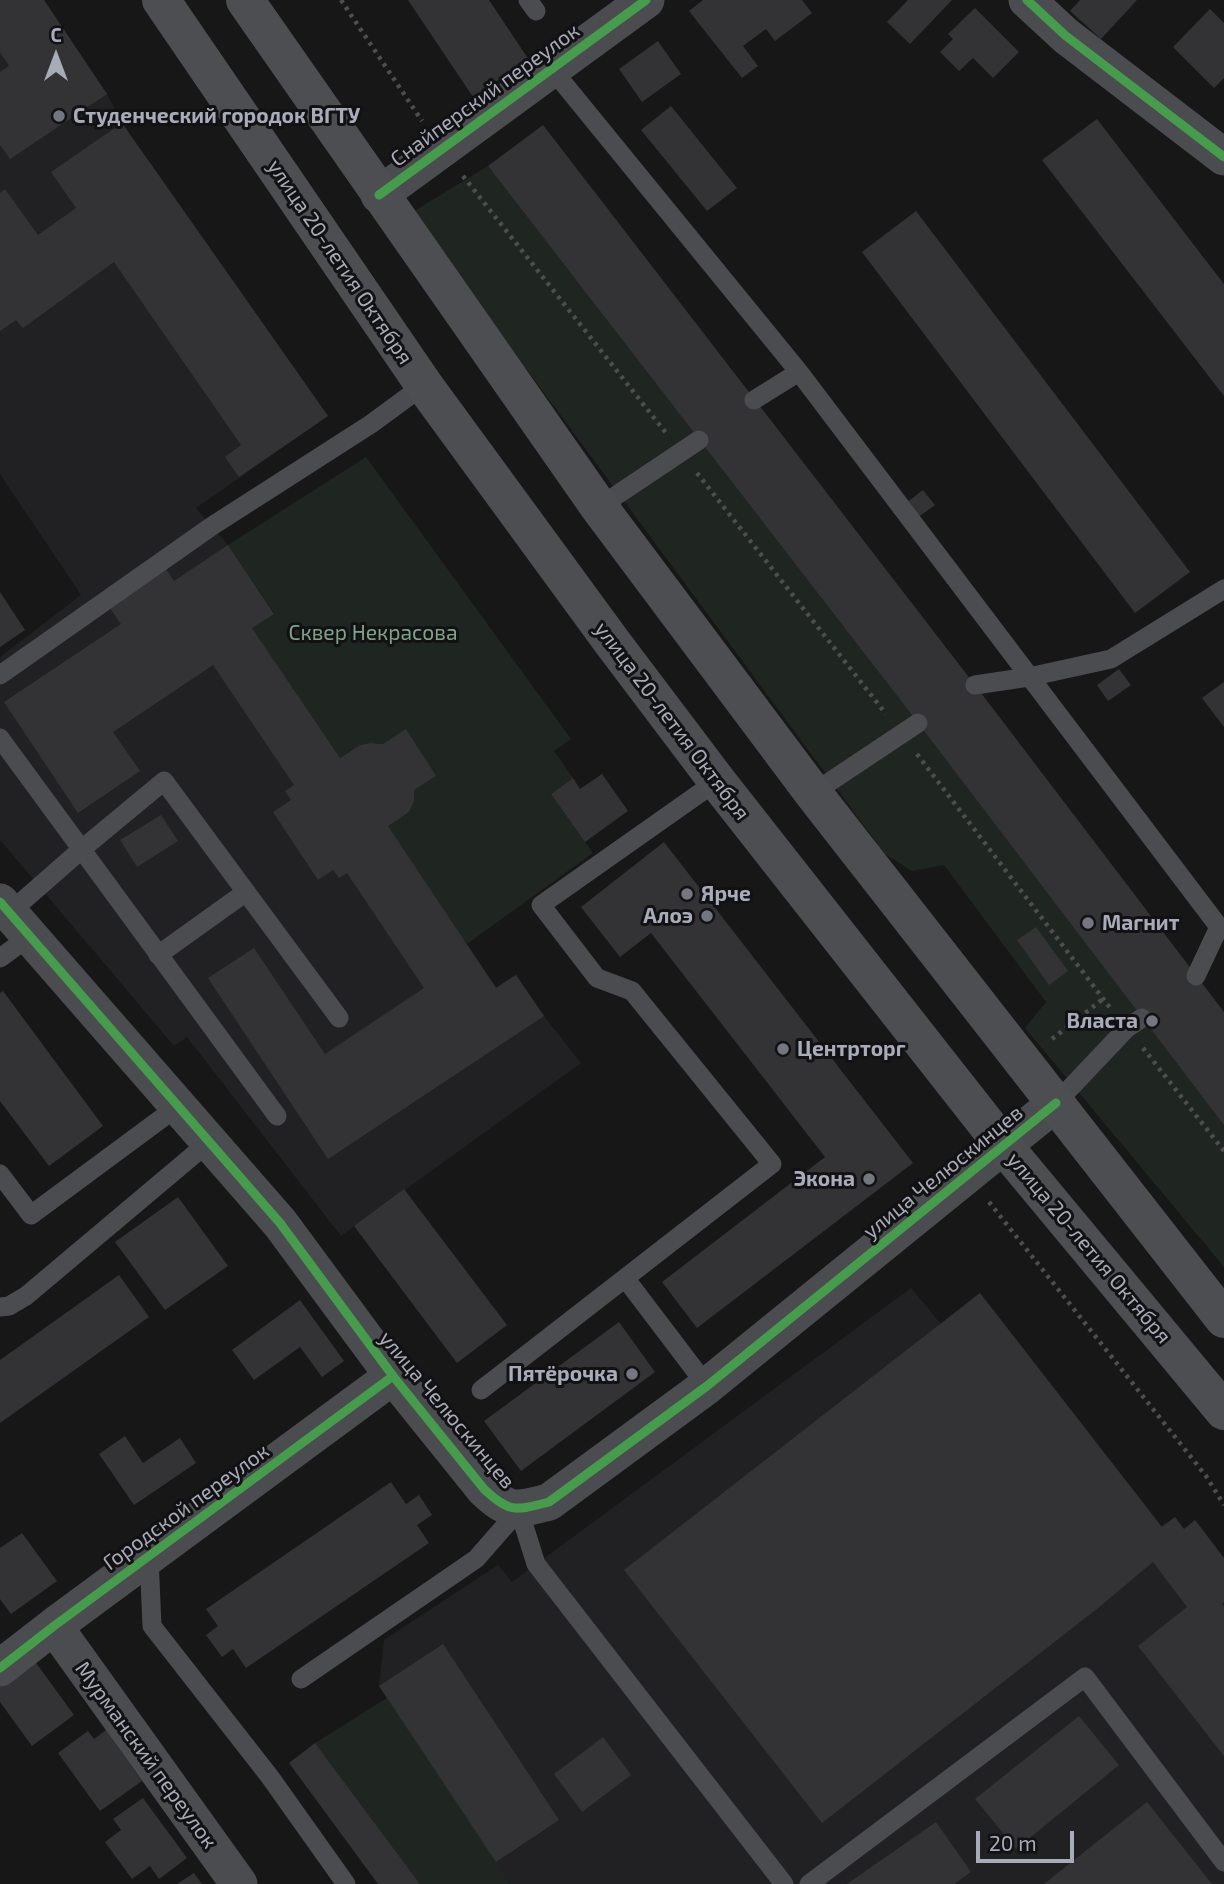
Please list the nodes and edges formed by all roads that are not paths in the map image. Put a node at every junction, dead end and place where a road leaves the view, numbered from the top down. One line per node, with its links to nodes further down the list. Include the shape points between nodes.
1 (161, 0): 9 (main road, улица 20-летия Октября)
2 (245, 0): 7 (main road)
3 (646, 0): 5 (street, Снайперский переулок)
4 (1027, 0): 6 (street, via 1066,36)
5 (551, 68): 7 (street, Снайперский переулок); 8 (lane)
6 (1224, 157)
7 (379, 195): 12 (main road)
8 (799, 372): 10 (lane); 15 (lane)
9 (425, 385): 14 (lane, via 212,526); 19 (main road, улица 20-летия Октября)
10 (754, 400)
11 (699, 440): 12 (lane)
12 (599, 507): 20 (main road)
13 (1224, 589): 15 (lane, via 1111,659)
14 (0, 675)
15 (1029, 677): 16 (lane); 24 (lane)
16 (975, 685)
17 (909, 728): 20 (lane)
18 (0, 738): 21 (lane)
19 (717, 781): 34 (main road, улица 20-летия Октября); 36 (lane, via 541,905 597,978 632,991 772,1164)
20 (813, 793): 30 (main road)
21 (82, 849): 22 (lane, via 164,781); 23 (lane); 25 (lane)
22 (246, 892): 25 (lane); 28 (lane)
23 (8, 913): 26 (lane); 31 (street, улица Челюскинцев)
24 (1222, 926): 27 (lane)
25 (158, 955): 32 (lane)
26 (0, 958)
27 (1196, 976)
28 (339, 1018)
29 (1134, 1023): 30 (lane)
30 (1056, 1103): 34 (street, улица Челюскинцев); 38 (main road)
31 (177, 1107): 33 (street, улица Челюскинцев); 35 (lane, via 31,1215)
32 (277, 1116)
33 (209, 1142): 37 (lane, via 26,1296); 39 (street, улица Челюскинцев, via 280,1223)
34 (1003, 1145): 40 (street, улица Челюскинцев); 42 (main road, улица 20-летия Октября)
35 (0, 1174)
36 (625, 1278): 40 (lane); 41 (lane)
37 (0, 1307)
38 (1224, 1319)
39 (393, 1376): 43 (street, улица Челюскинцев, via 484,1489 499,1504); 44 (street, Городской переулок)
40 (708, 1386): 43 (street, улица Челюскинцев, via 550,1502)
41 (481, 1390)
42 (1224, 1411)
43 (519, 1510): 47 (lane, via 476,1559); 51 (lane, via 536,1564)
44 (149, 1557): 45 (street, Городской переулок); 50 (lane, via 152,1626 271,1777)
45 (54, 1626): 46 (street, Городской переулок); 49 (street, Мурманский переулок)
46 (0, 1668)
47 (300, 1679)
48 (1224, 1862): 52 (lane, via 1085,1677)
49 (239, 1884)
50 (346, 1884)
51 (784, 1884)
52 (809, 1884)

